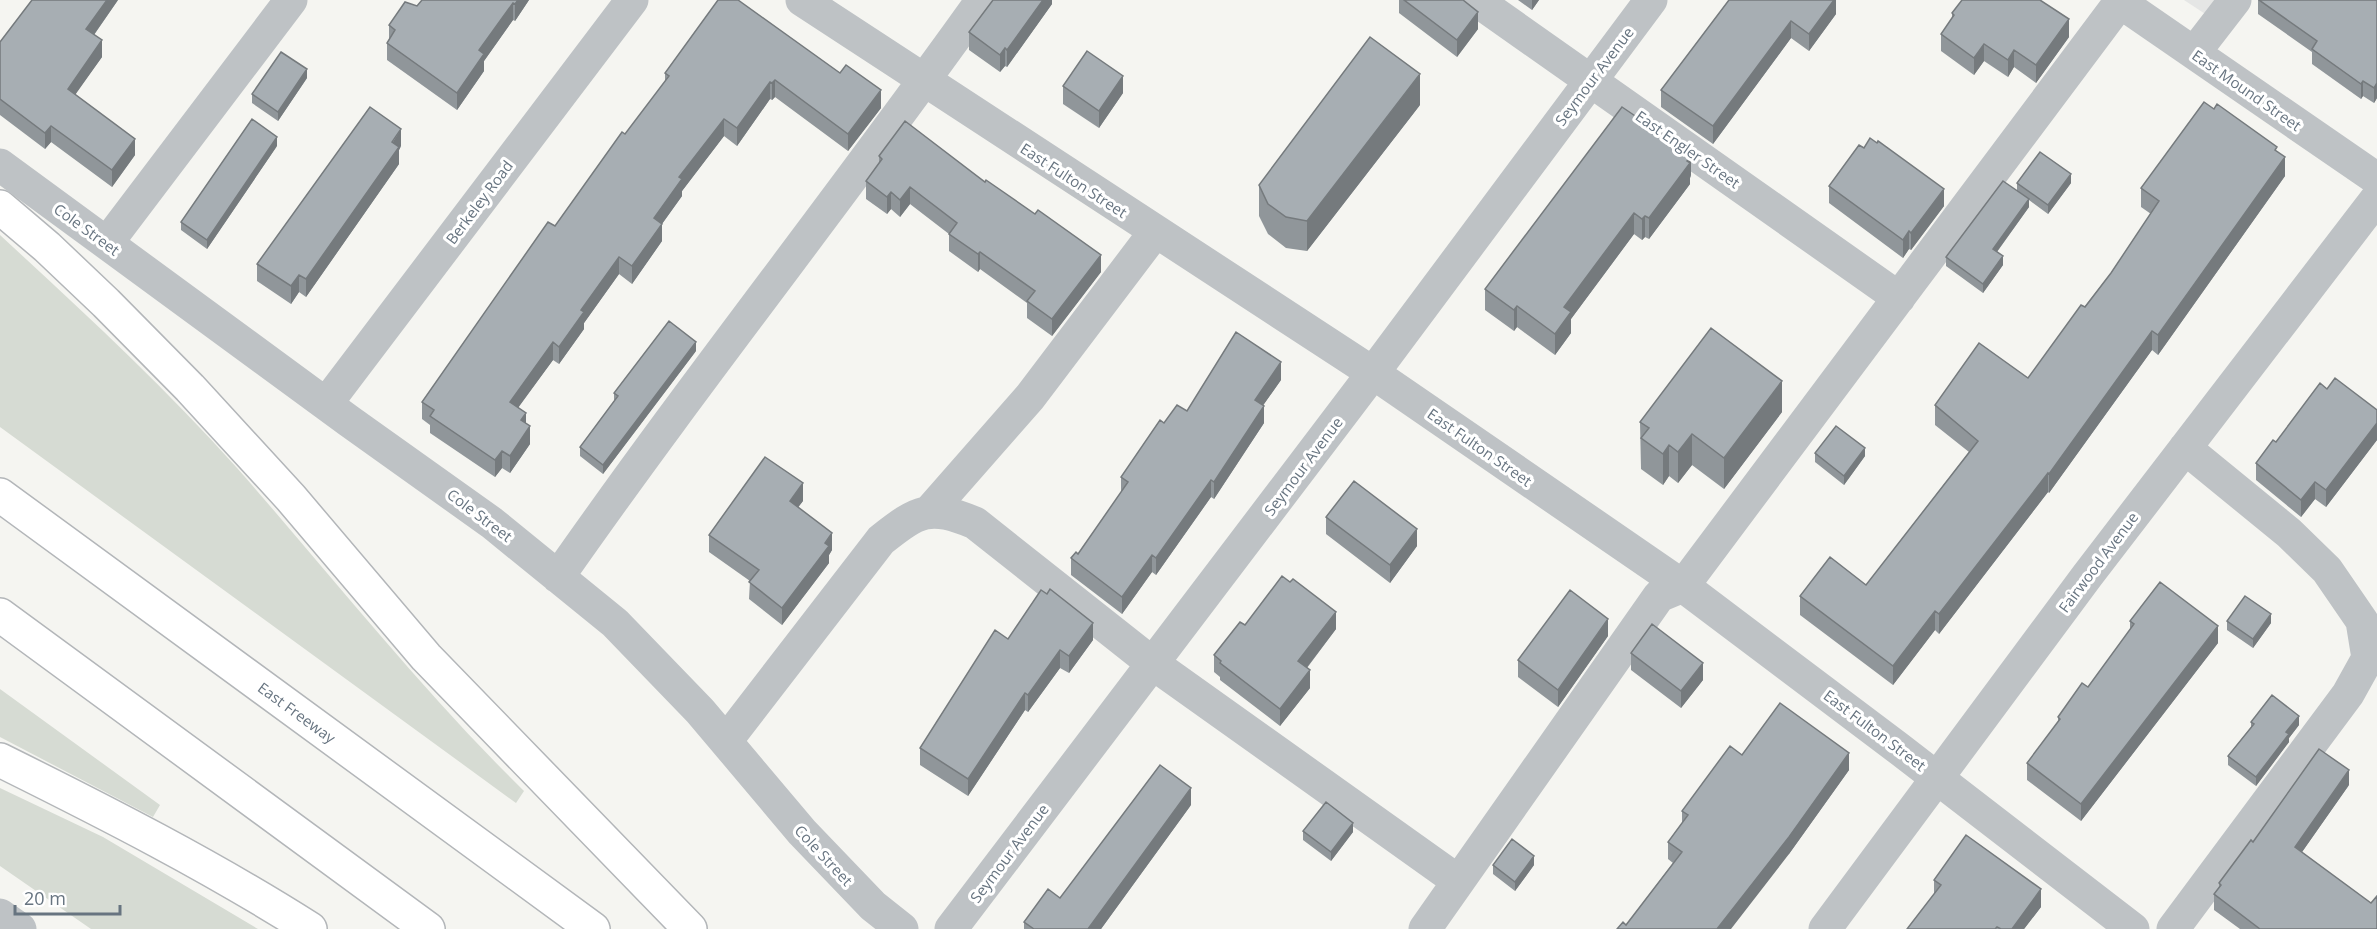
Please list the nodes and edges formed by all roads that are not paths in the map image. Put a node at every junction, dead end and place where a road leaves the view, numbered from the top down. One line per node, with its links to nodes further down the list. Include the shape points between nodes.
1 (291, 0): 17 (street)
2 (632, 0): 20 (street, Berkeley Road)
3 (802, 0): 11 (street, East Fulton Street)
4 (982, 0): 11 (street)
5 (1476, 0): 10 (street, East Engler Street)
6 (1652, 0): 10 (street, Seymour Avenue)
7 (2235, 0): 9 (street)
8 (2118, 1): 9 (street, East Mound Street); 18 (street)
9 (2194, 53): 13 (street, East Mound Street)
10 (1590, 80): 18 (street, East Engler Street); 19 (street, Seymour Avenue)
11 (925, 81): 16 (street, East Fulton Street); 24 (street)
12 (0, 165): 17 (street, Cole Street)
13 (2377, 179)
14 (2377, 198): 21 (street, Fairwood Avenue)
15 (0, 207): 37 (highway, via 106,303 190,388 291,498 426,657)
16 (1155, 232): 19 (street, East Fulton Street); 23 (street, via 1030,397)
17 (107, 243): 20 (street, Cole Street)
18 (1899, 298): 25 (street)
19 (1373, 373): 25 (street, East Fulton Street); 27 (street, Seymour Avenue)
20 (326, 404): 24 (street, Cole Street, via 492,523)
21 (2185, 448): 30 (street, Fairwood Avenue); 43 (street, via 2289,532 2327,570 2362,621 2368,658 2348,694)
22 (0, 495): 36 (highway, East Freeway)
23 (930, 511): 27 (street, via 955,515 975,524); 28 (street, via 908,519 881,540)
24 (558, 577): 28 (street, Cole Street, via 615,623)
25 (1683, 586): 30 (street, East Fulton Street); 31 (street, via 1659,596)
26 (0, 615): 35 (highway)
27 (1152, 663): 31 (street); 39 (street, Seymour Avenue)
28 (726, 741): 38 (street, Cole Street, via 802,832 873,906)
29 (0, 760): 34 (highway, via 86,802)
30 (1937, 778): 41 (street, Fairwood Avenue); 42 (street, East Fulton Street)
31 (1458, 881): 40 (street)
32 (0, 915): 33 (street)
33 (20, 929)
34 (310, 929)
35 (428, 929)
36 (593, 929)
37 (690, 929)
38 (902, 929)
39 (951, 929)
40 (1425, 929)
41 (1825, 929)
42 (2133, 929)
43 (2173, 929)

